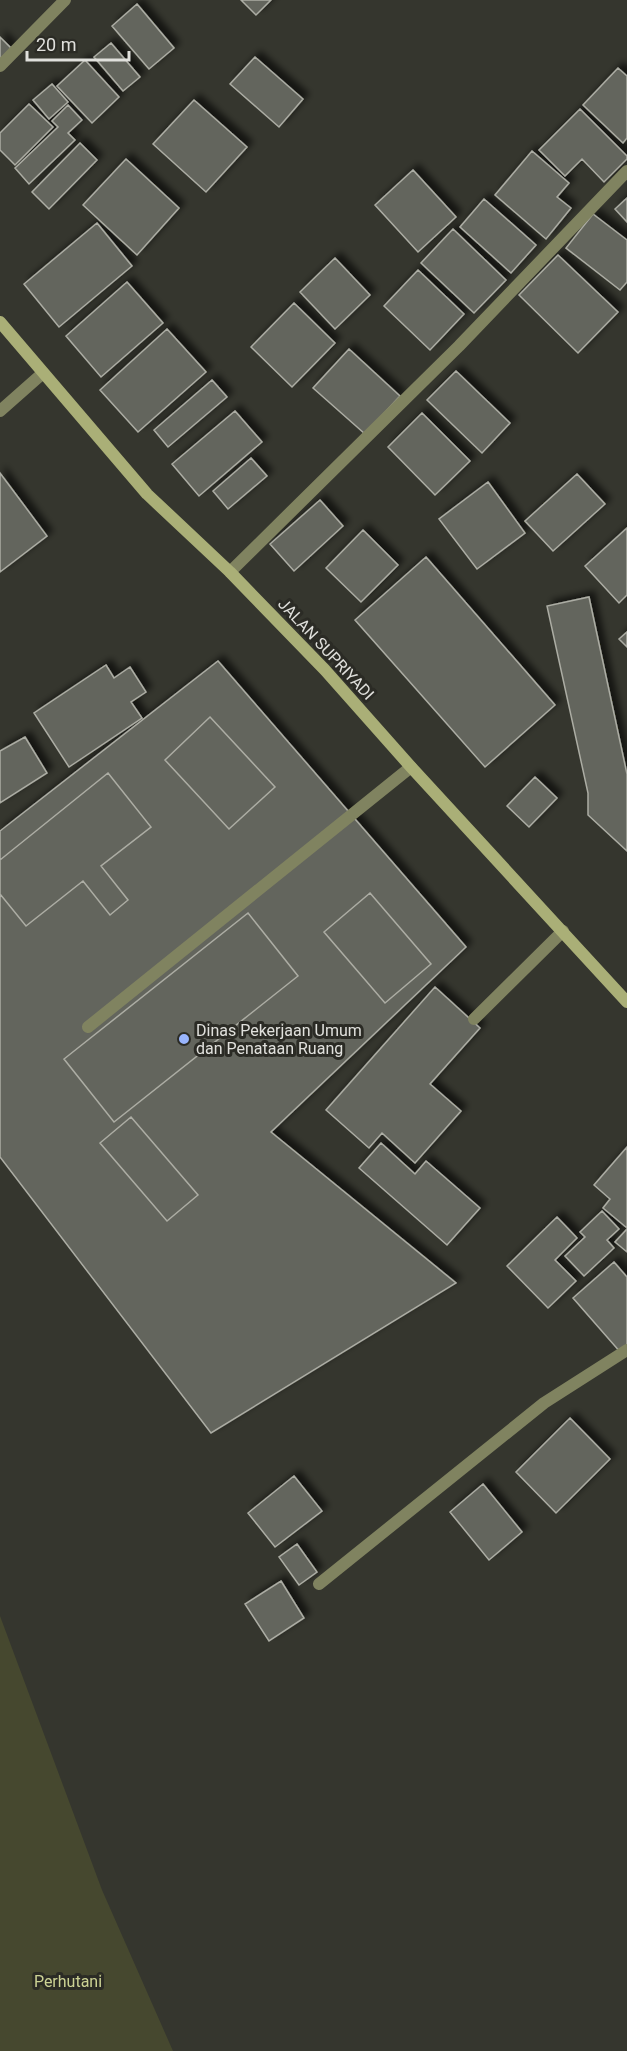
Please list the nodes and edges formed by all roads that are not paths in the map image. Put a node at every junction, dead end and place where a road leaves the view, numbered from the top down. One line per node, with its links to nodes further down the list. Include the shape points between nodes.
1 (65, 0): 2 (street)
2 (0, 66)
3 (627, 171): 7 (street, via 459,346)
4 (0, 322): 5 (main road, JALAN SUPRIYADI)
5 (40, 375): 6 (street); 7 (main road, JALAN SUPRIYADI, via 147,494)
6 (0, 411)
7 (230, 572): 8 (main road, JALAN SUPRIYADI, via 325,670)
8 (408, 770): 9 (main road, JALAN SUPRIYADI); 12 (street)
9 (563, 931): 10 (main road, JALAN SUPRIYADI); 11 (street)
10 (627, 1002)
11 (474, 1018)
12 (88, 1027)
13 (627, 1350): 14 (street, via 544,1403)
14 (319, 1584)

